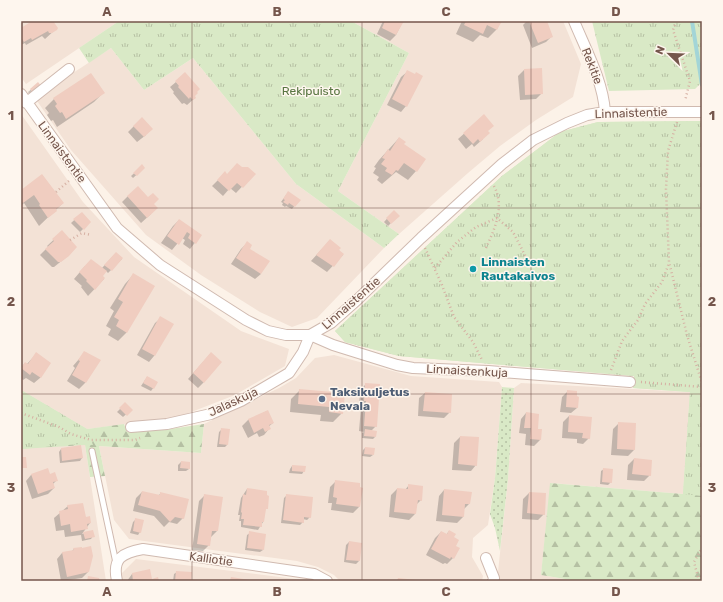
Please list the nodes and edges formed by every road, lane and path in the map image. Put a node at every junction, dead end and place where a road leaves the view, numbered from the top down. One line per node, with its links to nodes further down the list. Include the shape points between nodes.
1 (574, 21): 6 (street, Rekitie, via 598,79)
2 (676, 21): 5 (path, via 674,30 690,81)
3 (69, 69): 4 (street)
4 (24, 99): 9 (street, Linnaistentie)
5 (685, 102)
6 (605, 112): 7 (street, Linnaistentie); 10 (street, Linnaistentie, via 587,115 533,140)
7 (680, 112): 8 (street, Linnaistentie); 17 (path, via 668,151 666,189)
8 (702, 112)
9 (78, 173): 11 (path); 20 (street, Linnaistentie, via 117,228 160,265 246,320 268,331)
10 (488, 176): 12 (path, via 497,193); 14 (street, Linnaistentie)
11 (56, 192)
12 (497, 218): 16 (path); 18 (path, via 513,232); 19 (path, via 476,227 457,242)
13 (90, 235): 15 (path, via 82,233)
14 (421, 238): 19 (path); 20 (street, Linnaistentie, via 331,323)
15 (70, 240)
16 (486, 248)
17 (669, 262): 22 (path, via 662,282 622,341); 24 (path)
18 (529, 263)
19 (434, 268): 21 (path, via 454,316 473,342)
20 (310, 336): 21 (street, Linnaistenkuja, via 397,365); 27 (street, Jalaskuja, via 289,373 240,401 204,416 167,424)
21 (488, 372): 22 (street, Linnaistenkuja)
22 (608, 380): 23 (street, Linnaistenkuja)
23 (630, 382): 25 (path)
24 (702, 383)
25 (702, 387)
26 (21, 413): 28 (path)
27 (131, 427)
28 (90, 440)
29 (92, 451): 32 (lane)
30 (702, 548): 36 (path, via 694,562)
31 (486, 558): 35 (street)
32 (116, 563): 33 (street, via 114,570); 34 (street, Kalliotie, via 130,551 142,549 314,574)
33 (117, 581)
34 (327, 581)
35 (493, 581)
36 (699, 581)

